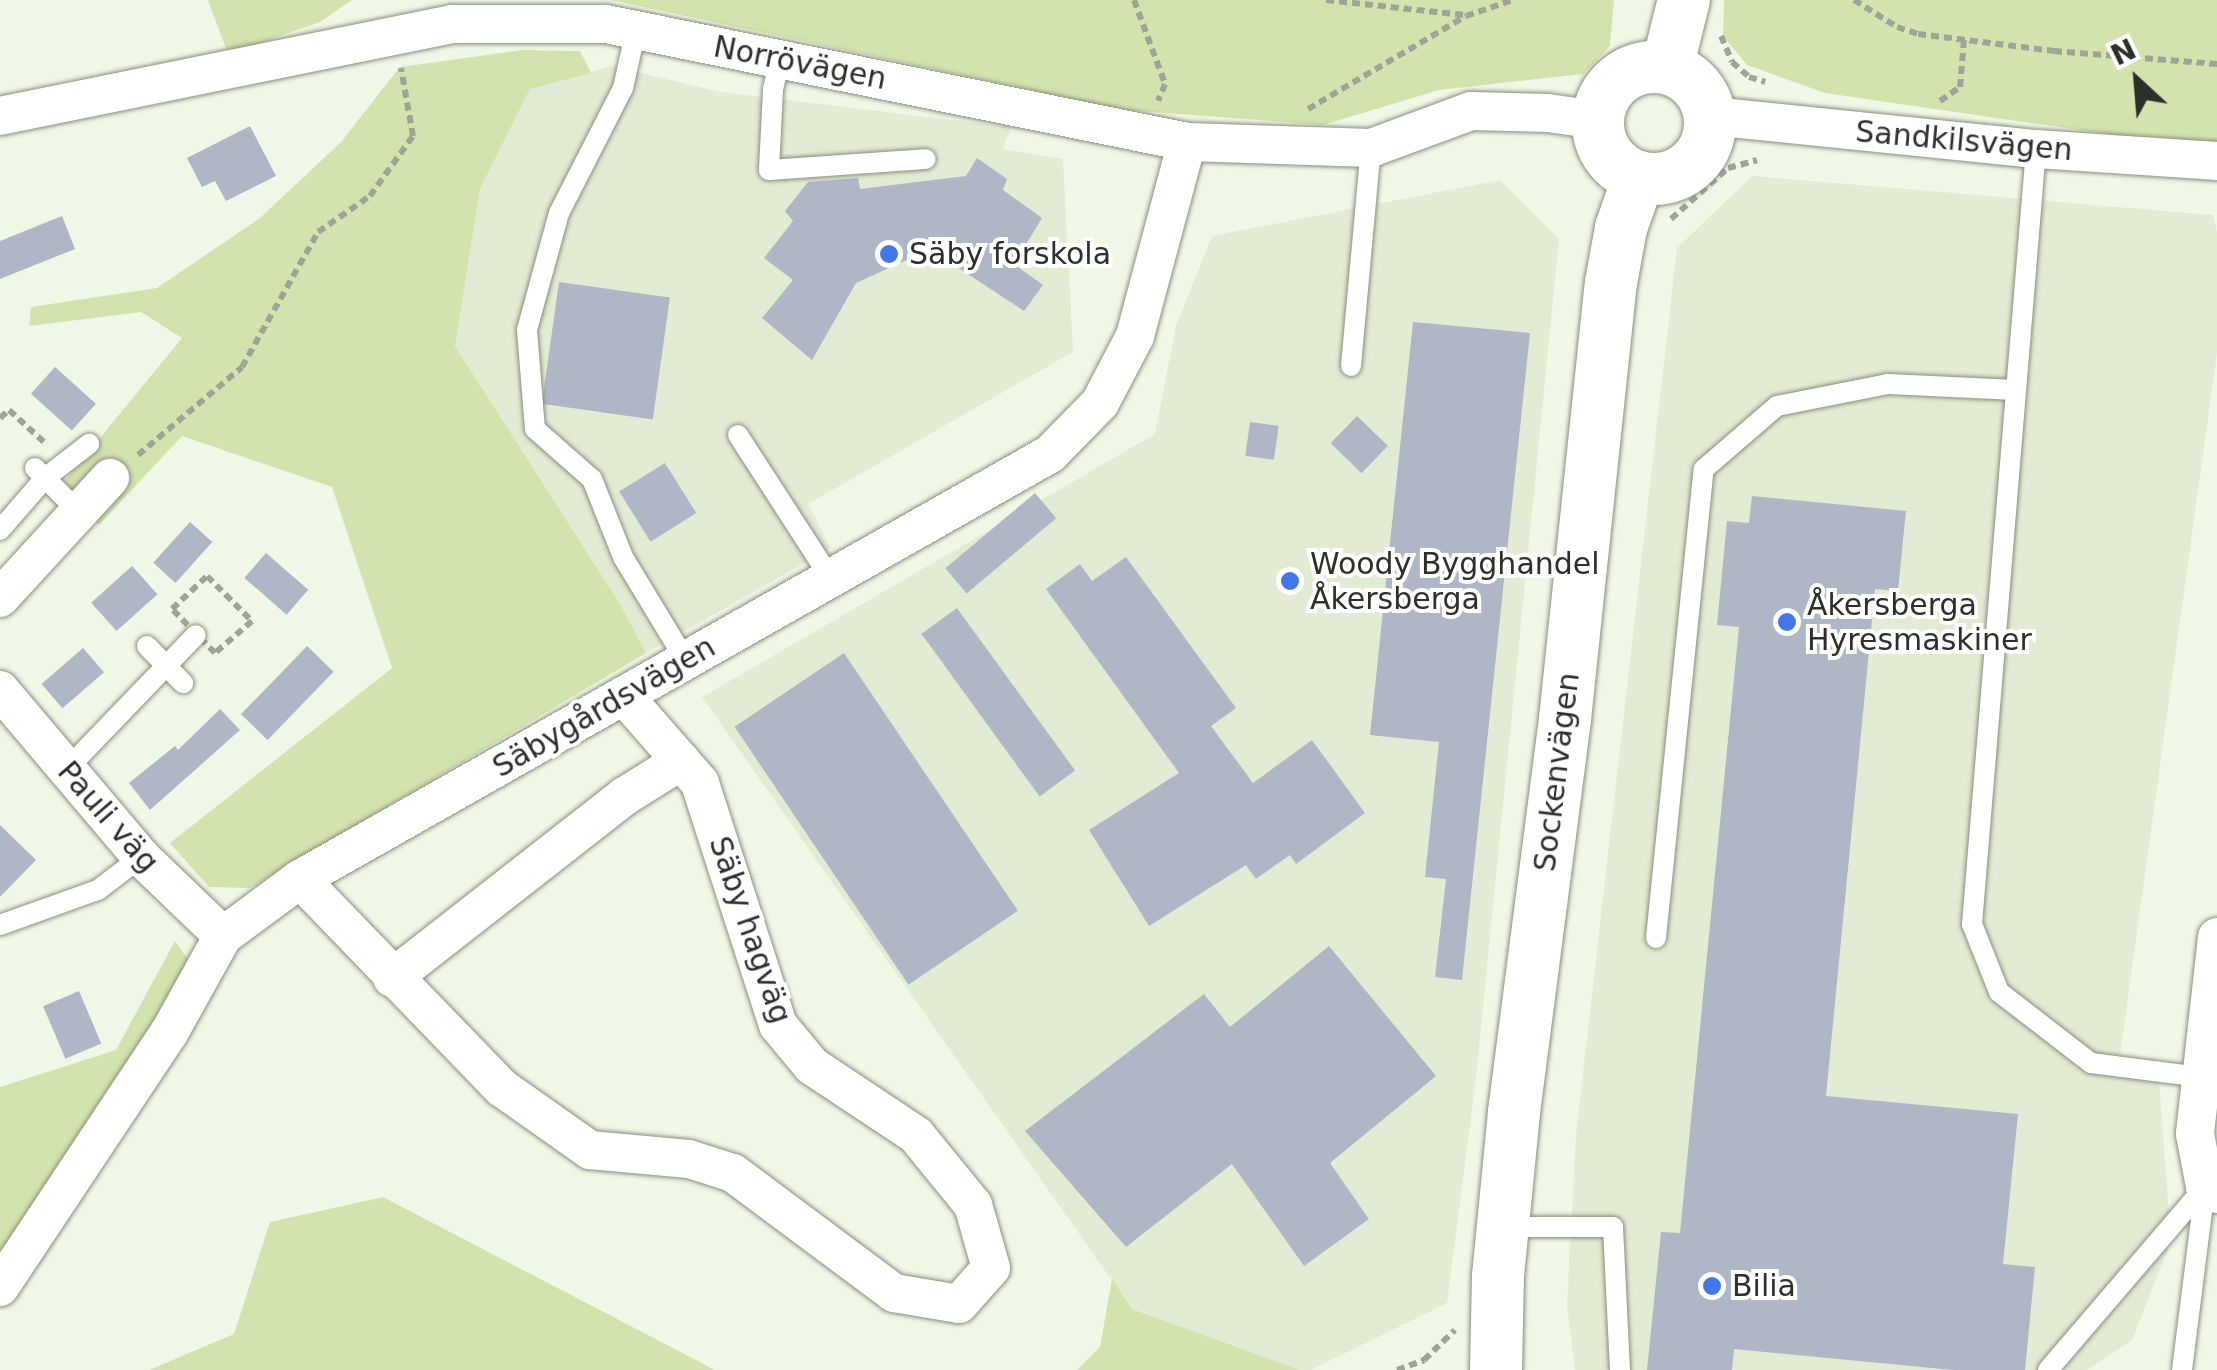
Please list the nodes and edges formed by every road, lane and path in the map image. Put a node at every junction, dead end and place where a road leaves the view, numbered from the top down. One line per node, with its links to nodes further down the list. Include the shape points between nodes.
1 (576, 0): 8 (street)
2 (1134, 0): 19 (path, via 1166,84)
3 (1326, 0): 7 (path)
4 (1514, 0): 7 (path)
5 (1854, 0): 10 (path, via 1897,27)
6 (1701, 11): 13 (street); 14 (path, via 1732,62)
7 (1466, 16): 21 (path, via 1299,114)
8 (621, 27): 9 (street, Norrövägen, via 452,24); 11 (street, Norrövägen); 39 (lane, via 623,88 558,213 527,330 535,430 592,479 623,557)
9 (395, 36): 16 (street, Norrövägen); 32 (path, via 412,136 370,196 318,232 242,367)
10 (1964, 39): 12 (path); 15 (path, via 1960,87 1952,98)
11 (780, 58): 19 (street, Norrövägen); 24 (lane, via 769,170)
12 (2217, 64)
13 (1667, 68): 17 (street, via 1693,82); 18 (street, via 1638,70 1616,82)
14 (1772, 85)
15 (1936, 102)
16 (0, 116)
17 (1710, 116): 23 (street, Sandkilsvägen); 26 (street, via 1706,148 1692,166 1672,177)
18 (1598, 120): 22 (street, Norrövägen, via 1471,111); 26 (street, via 1606,152)
19 (1144, 133): 20 (street, Norrövägen)
20 (1187, 142): 21 (street, Norrövägen); 35 (street, Säbygårdsvägen, via 1135,336 1100,402 1050,454)
21 (1290, 148): 22 (street, Norrövägen)
22 (1371, 148): 27 (lane)
23 (2036, 149): 25 (street, Sandkilsvägen); 28 (lane)
24 (926, 158)
25 (2217, 161)
26 (1639, 178): 55 (street, Sockenvägen, via 1611,283)
27 (1351, 366)
28 (2016, 390): 51 (lane, via 1888,384 1777,406 1704,469); 53 (lane, via 1972,924 1999,992 2091,1063)
29 (738, 435): 35 (lane)
30 (89, 444): 31 (lane)
31 (40, 473): 33 (lane); 34 (lane)
32 (110, 478): 33 (street)
33 (79, 512): 36 (street)
34 (0, 530)
35 (831, 579): 39 (street, Säbygårdsvägen)
36 (0, 598)
37 (196, 635): 40 (lane)
38 (146, 646): 40 (lane)
39 (686, 661): 43 (street, Säbygårdsvägen)
40 (166, 665): 41 (lane); 45 (lane)
41 (183, 683)
42 (0, 690): 45 (street, Pauli väg)
43 (624, 696): 44 (street, Säby hagväg); 47 (street, Säbygårdsvägen)
44 (681, 761): 52 (street, via 625,796); 52 (street, Säby hagväg, via 700,783 778,1025 812,1066 916,1136 973,1205 990,1268 959,1304 894,1293 734,1173 689,1158 590,1150 502,1088)
45 (66, 770): 46 (street, Pauli väg)
46 (141, 857): 48 (lane, via 98,890); 49 (street, Pauli väg)
47 (300, 879): 49 (street, Säbygårdsvägen); 52 (street, Säby hagväg)
48 (0, 925)
49 (224, 936): 56 (street, Säbygårdsvägen, via 169,1032)
50 (2217, 937): 53 (street)
51 (1656, 938)
52 (392, 978)
53 (2202, 1077): 54 (street, via 2194,1134)
54 (2211, 1191): 61 (lane); 62 (lane)
55 (1503, 1227): 59 (street, Sockenvägen); 60 (lane, via 1614,1227)
56 (0, 1288)
57 (1424, 1360): 58 (path)
58 (1397, 1370)
59 (1496, 1370)
60 (1620, 1370)
61 (2048, 1370)
62 (2182, 1370)

